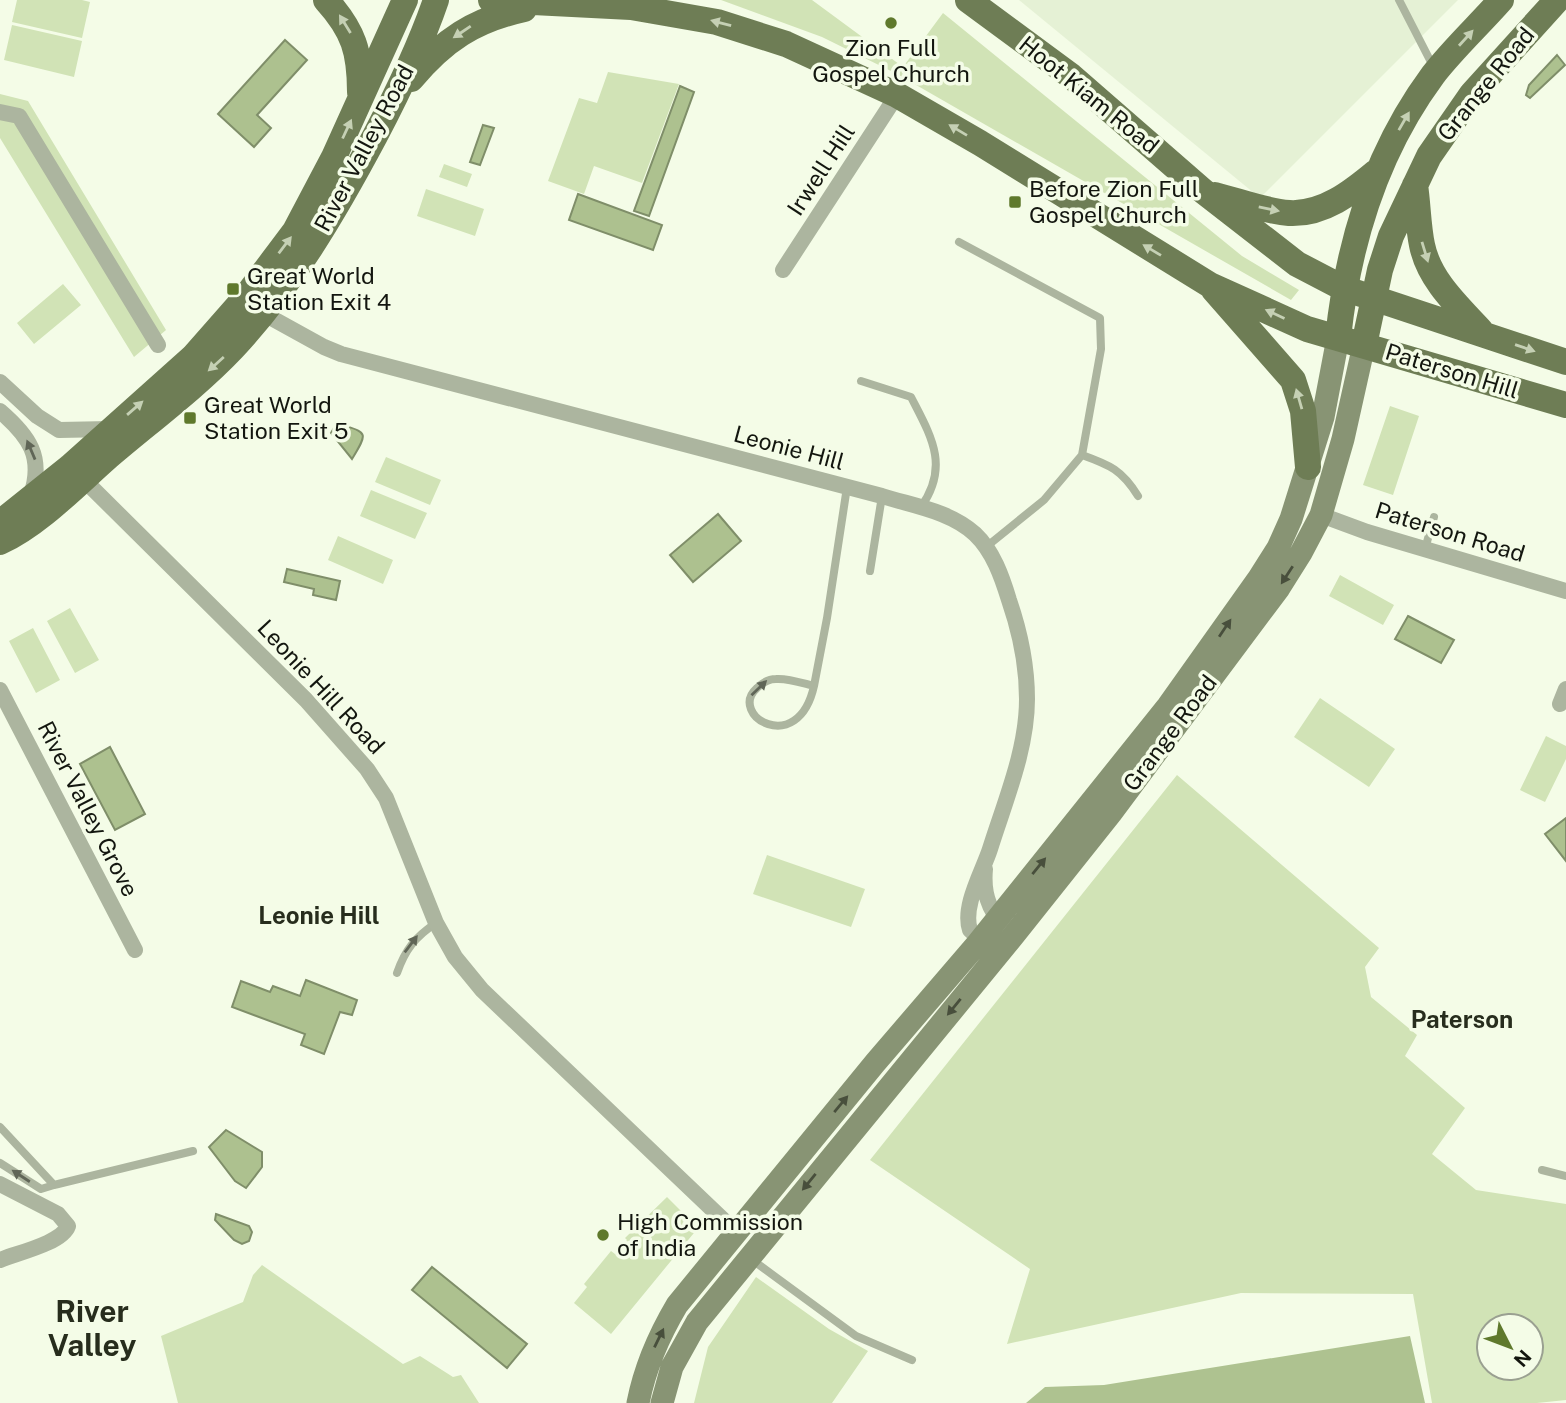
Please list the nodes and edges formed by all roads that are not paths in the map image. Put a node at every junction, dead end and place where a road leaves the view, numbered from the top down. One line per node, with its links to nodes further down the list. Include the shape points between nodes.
1 (326, 0): 13 (main road, one-way to 1, via 360,60 352,36)
2 (405, 0): 13 (main road, River Valley Road)
3 (436, 0): 14 (main road, River Valley Road)
4 (491, 0): 9 (main road)
5 (968, 0): 18 (main road, Hoot Kiam Road, via 1071,76)
6 (1399, 0): 10 (lane)
7 (1501, 0): 10 (main road, Grange Road, one-way to 7)
8 (1557, 0): 11 (main road, Grange Road)
9 (549, 3): 12 (main road, one-way to 9, via 786,44 717,22 631,7); 14 (main road, one-way to 14, via 504,13 457,34 428,59)
10 (1434, 75): 11 (main road, via 1448,97); 16 (main road, Grange Road, one-way to 10)
11 (1472, 94): 17 (main road, Grange Road, via 1429,156)
12 (897, 95): 20 (street, Irwell Hill); 21 (main road, one-way to 12)
13 (360, 101): 24 (main road, River Valley Road, one-way to 13)
14 (392, 102): 24 (main road, River Valley Road, via 299,267)
15 (0, 112): 27 (street, via 19,116)
16 (1381, 167): 18 (main road, one-way to 16, via 1290,213 1320,208 1351,193); 22 (main road, Grange Road, via 1364,209)
17 (1415, 185): 23 (main road, Grange Road, via 1391,236); 25 (main road, one-way to 25, via 1428,263 1444,291)
18 (1203, 191): 22 (main road, Hoot Kiam Road, via 1297,264)
19 (959, 242): 34 (lane, via 1100,318 1101,349)
20 (783, 270)
21 (1210, 285): 26 (main road, Paterson Hill, one-way to 21, via 1307,329); 35 (main road, one-way to 21, via 1303,411 1293,380)
22 (1343, 288): 23 (main road, Paterson Hill); 26 (main road, Grange Road)
23 (1374, 298): 25 (main road, Paterson Hill); 26 (main road, Grange Road)
24 (253, 307): 33 (main road, River Valley Road, one-way to 24); 36 (main road, River Valley Road, one-way to 36, via 216,364); 37 (street, Leonie Hill, via 324,347 375,364)
25 (1483, 333): 28 (main road, Paterson Hill, one-way to 28)
26 (1351, 341): 31 (main road, Paterson Hill); 35 (main road, Grange Road); 42 (main road, Grange Road, via 1343,439)
27 (158, 345)
28 (1566, 362)
29 (861, 381): 41 (lane, via 911,397 930,434 937,459 933,487)
30 (0, 382): 33 (street, via 59,430)
31 (1566, 405)
32 (0, 411): 40 (street, one-way to 32, via 37,476 34,450)
33 (111, 428): 36 (main road, River Valley Road)
34 (1082, 455): 39 (lane, via 1112,466); 46 (lane, via 1044,500)
35 (1308, 467): 53 (main road, Grange Road, one-way to 35, via 1208,654 1278,548)
36 (76, 473): 40 (main road, River Valley Road); 45 (main road, River Valley Road, via 42,514); 54 (street, Leonie Hill Road, via 313,708 367,769 386,798)
37 (846, 487): 38 (street, Leonie Hill); 50 (lane)
38 (882, 496): 41 (street, Leonie Hill); 48 (lane)
39 (1138, 496)
40 (30, 498): 44 (main road, River Valley Road)
41 (920, 507): 46 (street, Leonie Hill, via 953,519)
42 (1321, 515): 47 (street, Paterson Road); 55 (main road, Grange Road, one-way to 55, via 1301,553 1245,634)
43 (1434, 517): 47 (lane)
44 (0, 523)
45 (0, 542)
46 (986, 547): 52 (street, Leonie Hill, via 1001,574 1017,625 1026,666 1027,701 1023,742)
47 (1425, 549): 49 (street, Paterson Road)
48 (870, 571)
49 (1566, 591)
50 (814, 686): 50 (lane, one-way to 50, via 804,710 781,727 770,726 750,709 754,690 767,680)
51 (0, 690): 57 (street, River Valley Grove)
52 (986, 860): 53 (street, Leonie Hill, via 984,883); 56 (street, Leonie Hill, via 976,882 968,923)
53 (997, 919): 55 (street, Leonie Hill); 56 (main road, Grange Road)
54 (436, 923): 58 (lane, one-way to 54, via 404,953 418,935); 66 (street, Leonie Hill Road, via 455,957 482,990)
55 (1014, 935): 56 (main road, Grange Road)
56 (988, 947): 66 (main road, Grange Road, one-way to 56); 67 (main road, Grange Road, one-way to 67)
57 (135, 950)
58 (397, 973)
59 (0, 1127): 65 (lane)
60 (193, 1150): 65 (lane)
61 (0, 1163): 65 (lane, one-way to 61, via 41,1189)
62 (1542, 1170): 63 (lane)
63 (1566, 1176)
64 (0, 1184): 68 (street, via 58,1214 68,1226 55,1240)
65 (54, 1185)
66 (736, 1232): 70 (main road, Grange Road, one-way to 66, via 646,1366 660,1334 677,1305)
67 (749, 1257): 69 (lane, via 856,1336); 71 (main road, Grange Road, via 697,1322 672,1367)
68 (0, 1260)
69 (912, 1360)
70 (638, 1403)
71 (662, 1403)

